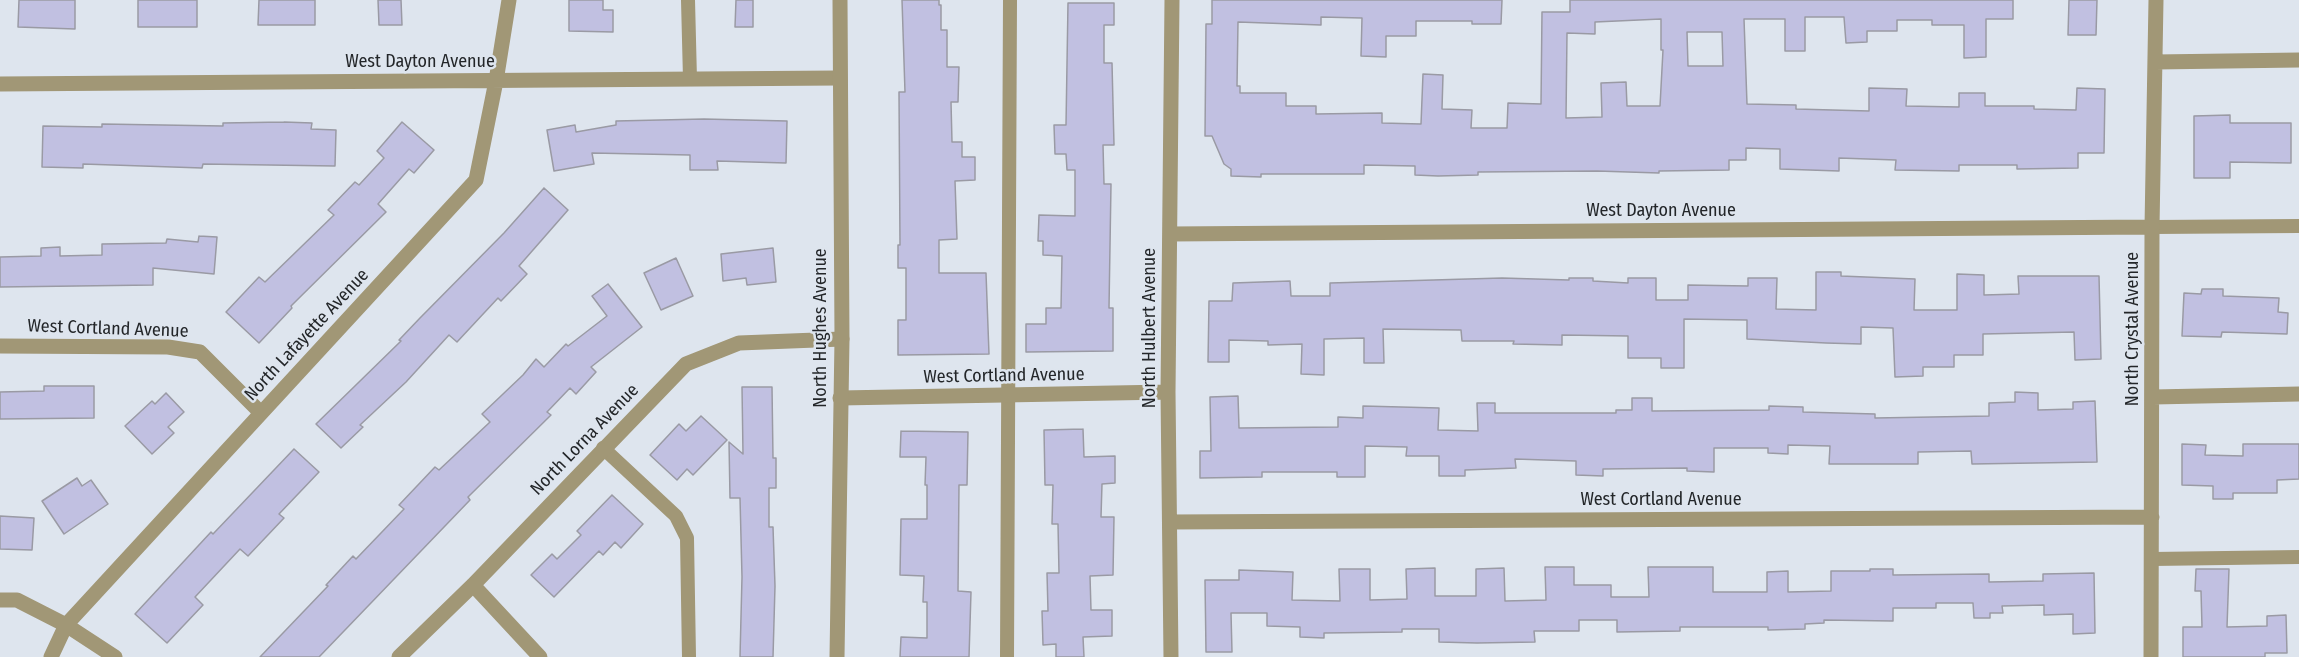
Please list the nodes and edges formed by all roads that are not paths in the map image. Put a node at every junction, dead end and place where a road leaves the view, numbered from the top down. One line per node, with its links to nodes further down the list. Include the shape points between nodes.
1 (509, 0): 11 (street, North Lafayette Avenue)
2 (688, 0): 10 (lane)
3 (840, 0): 9 (street, North Hughes Avenue)
4 (1010, 0): 20 (lane)
5 (1172, 0): 15 (street, North Hulbert Avenue)
6 (2156, 0): 8 (street, North Crystal Avenue)
7 (2299, 60): 8 (street)
8 (2155, 62): 14 (street, North Crystal Avenue)
9 (839, 78): 10 (street, West Dayton Avenue); 16 (street, North Hughes Avenue)
10 (690, 80): 11 (street, West Dayton Avenue)
11 (496, 81): 12 (street, West Dayton Avenue); 23 (street, North Lafayette Avenue, via 476,180)
12 (0, 84)
13 (2299, 226): 14 (lane)
14 (2152, 227): 15 (street, West Dayton Avenue); 21 (street, North Crystal Avenue)
15 (1170, 234): 18 (street, North Hulbert Avenue)
16 (842, 339): 22 (street, North Hughes Avenue); 24 (street, North Lorna Avenue, via 739,343 686,364)
17 (0, 346): 23 (street, West Cortland Avenue, via 168,347 200,352)
18 (1168, 392): 20 (street, West Cortland Avenue); 26 (street, North Hulbert Avenue)
19 (2299, 394): 21 (street)
20 (1008, 395): 22 (street, West Cortland Avenue); 38 (lane)
21 (2153, 397): 25 (street, North Crystal Avenue)
22 (840, 398): 37 (street, North Hughes Avenue)
23 (261, 413): 31 (street, North Lafayette Avenue)
24 (603, 448): 29 (street, North Lorna Avenue); 36 (lane, via 676,516 687,538)
25 (2152, 517): 26 (street, West Cortland Avenue); 28 (street, North Crystal Avenue)
26 (1170, 522): 39 (street, North Hulbert Avenue)
27 (2299, 557): 28 (lane)
28 (2152, 559): 40 (street, North Crystal Avenue)
29 (473, 585): 34 (street, North Lorna Avenue); 35 (street)
30 (0, 600): 31 (street, via 17,600)
31 (66, 625): 32 (street, North Lafayette Avenue); 33 (street)
32 (51, 657)
33 (115, 657)
34 (399, 657)
35 (540, 657)
36 (689, 657)
37 (837, 657)
38 (1007, 657)
39 (1171, 657)
40 (2151, 657)

